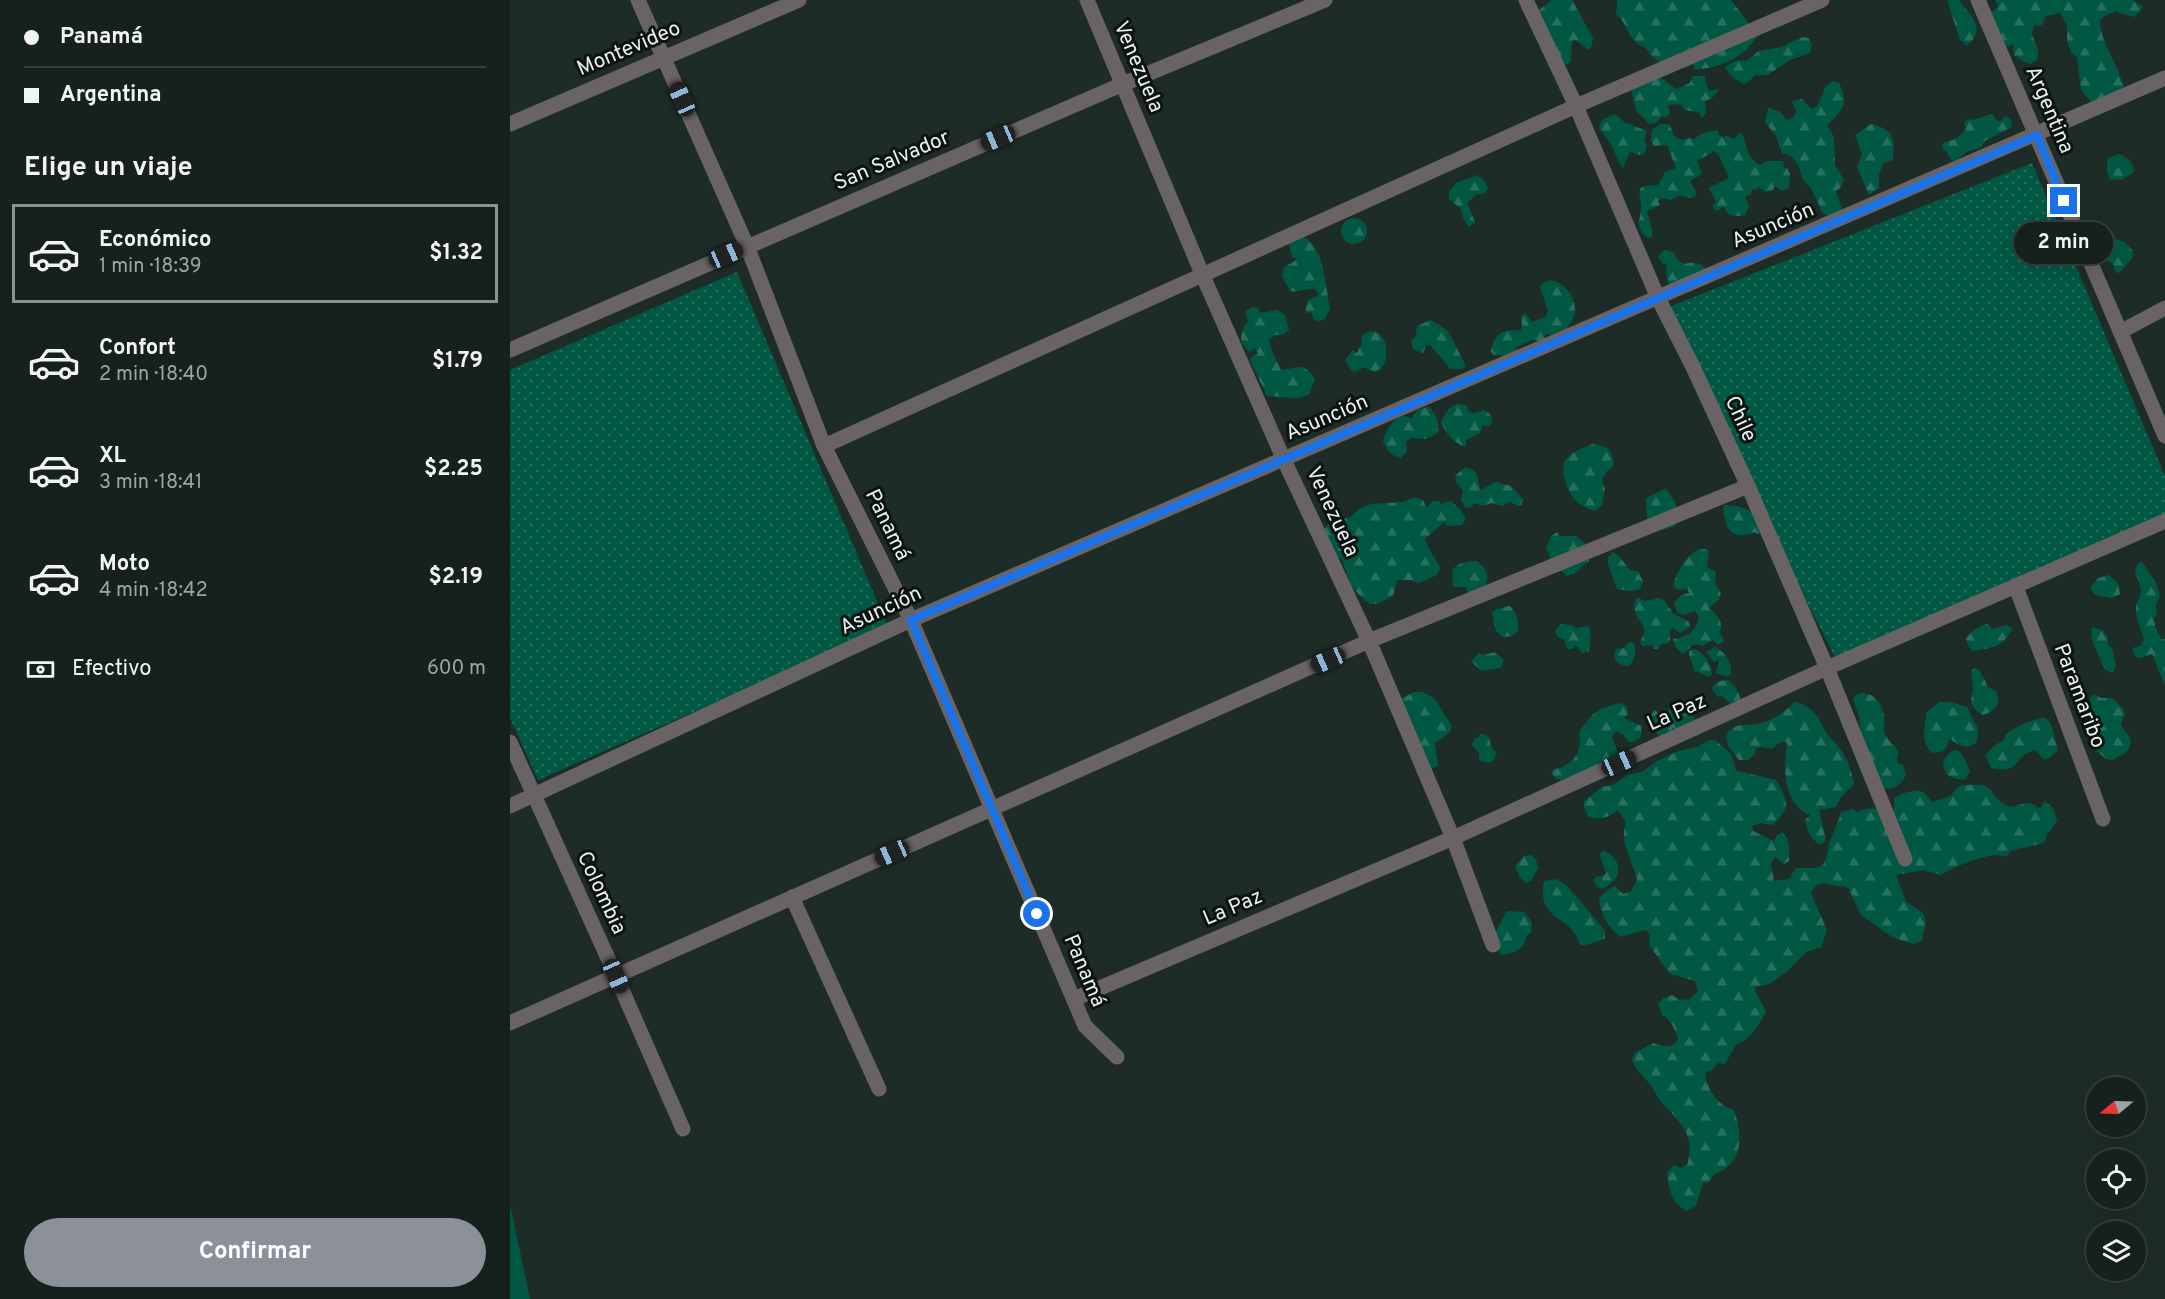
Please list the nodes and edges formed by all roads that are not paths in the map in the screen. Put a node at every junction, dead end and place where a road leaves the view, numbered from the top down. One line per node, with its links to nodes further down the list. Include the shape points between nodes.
1 (638, 0): 8 (street, Panamá)
2 (799, 0): 8 (street, Montevideo)
3 (1087, 0): 10 (street, Venezuela)
4 (1325, 0): 10 (street, San Salvador)
5 (1526, 0): 11 (street, Chile)
6 (1822, 0): 11 (street)
7 (1978, 0): 13 (street, Argentina)
8 (663, 57): 12 (street, Montevideo); 14 (street, Panamá)
9 (2165, 78): 13 (street, Asunción)
10 (1123, 84): 14 (street, San Salvador); 15 (street, Venezuela)
11 (1576, 106): 15 (street); 16 (street, Chile)
12 (510, 124)
13 (2037, 135): 16 (street, Asunción); 18 (street, Argentina)
14 (747, 246): 19 (street, San Salvador); 21 (street, Panamá)
15 (1203, 276): 21 (street); 22 (street, Venezuela)
16 (1658, 298): 22 (street, Asunción); 23 (street, Chile)
17 (2165, 308): 18 (street)
18 (2120, 332): 20 (street, Argentina)
19 (510, 350)
20 (2165, 436)
21 (824, 446): 26 (street, Panamá)
22 (1284, 460): 26 (street, Asunción); 27 (street, Venezuela)
23 (1748, 486): 27 (street); 28 (street, Chile)
24 (2165, 522): 25 (street, La Paz)
25 (2016, 588): 28 (street, La Paz); 33 (street, Paramaribo)
26 (911, 620): 30 (street, Asunción); 32 (street, Panamá)
27 (1370, 641): 32 (street); 34 (street, Venezuela)
28 (1827, 668): 34 (street, La Paz); 35 (street, Chile)
29 (510, 742): 30 (street, Colombia)
30 (533, 797): 31 (street, Asunción); 38 (street, Colombia)
31 (510, 806)
32 (992, 809): 36 (street); 39 (street, Panamá)
33 (2103, 819)
34 (1453, 838): 37 (street, Venezuela); 39 (street, La Paz)
35 (1905, 859)
36 (792, 897): 38 (street); 42 (street)
37 (1493, 945)
38 (616, 976): 40 (street); 43 (street, Colombia)
39 (1074, 999): 41 (street, Panamá, via 1089,1032)
40 (510, 1023)
41 (1117, 1057)
42 (879, 1089)
43 (683, 1129)

